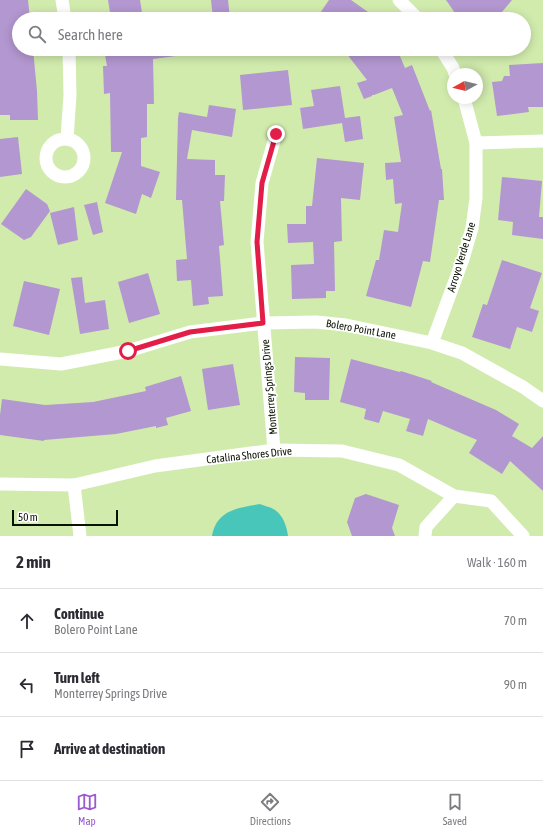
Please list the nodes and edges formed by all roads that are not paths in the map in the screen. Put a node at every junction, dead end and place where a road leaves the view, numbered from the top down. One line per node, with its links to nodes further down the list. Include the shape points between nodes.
1 (62, 0): 3 (street)
2 (399, 0): 4 (street)
3 (64, 12)
4 (411, 12)
5 (69, 56): 10 (street)
6 (445, 56): 7 (street)
7 (453, 68)
8 (466, 104): 12 (street, Arroyo Verde Lane)
9 (276, 134): 13 (street, Monterrey Springs Drive, via 262,183 257,242)
10 (68, 139)
11 (543, 141): 12 (street)
12 (476, 143): 14 (street, Arroyo Verde Lane, via 476,198 472,228)
13 (263, 323): 14 (street, Bolero Point Lane, via 316,322 346,325); 15 (street, Bolero Point Lane, via 190,332 128,351 61,364); 17 (street, Monterrey Springs Drive)
14 (432, 343): 16 (street, Bolero Point Lane, via 462,353)
15 (0, 359)
16 (543, 401)
17 (274, 450): 19 (street, Catalina Shores Drive, via 155,466); 20 (street, Catalina Shores Drive, via 342,451 399,465)
18 (0, 484): 19 (street, Catalina Shores Drive)
19 (74, 485): 22 (street)
20 (454, 496): 21 (street, Catalina Shores Drive, via 491,501); 23 (street, via 426,527)
21 (518, 534)
22 (80, 536)
23 (425, 536)

